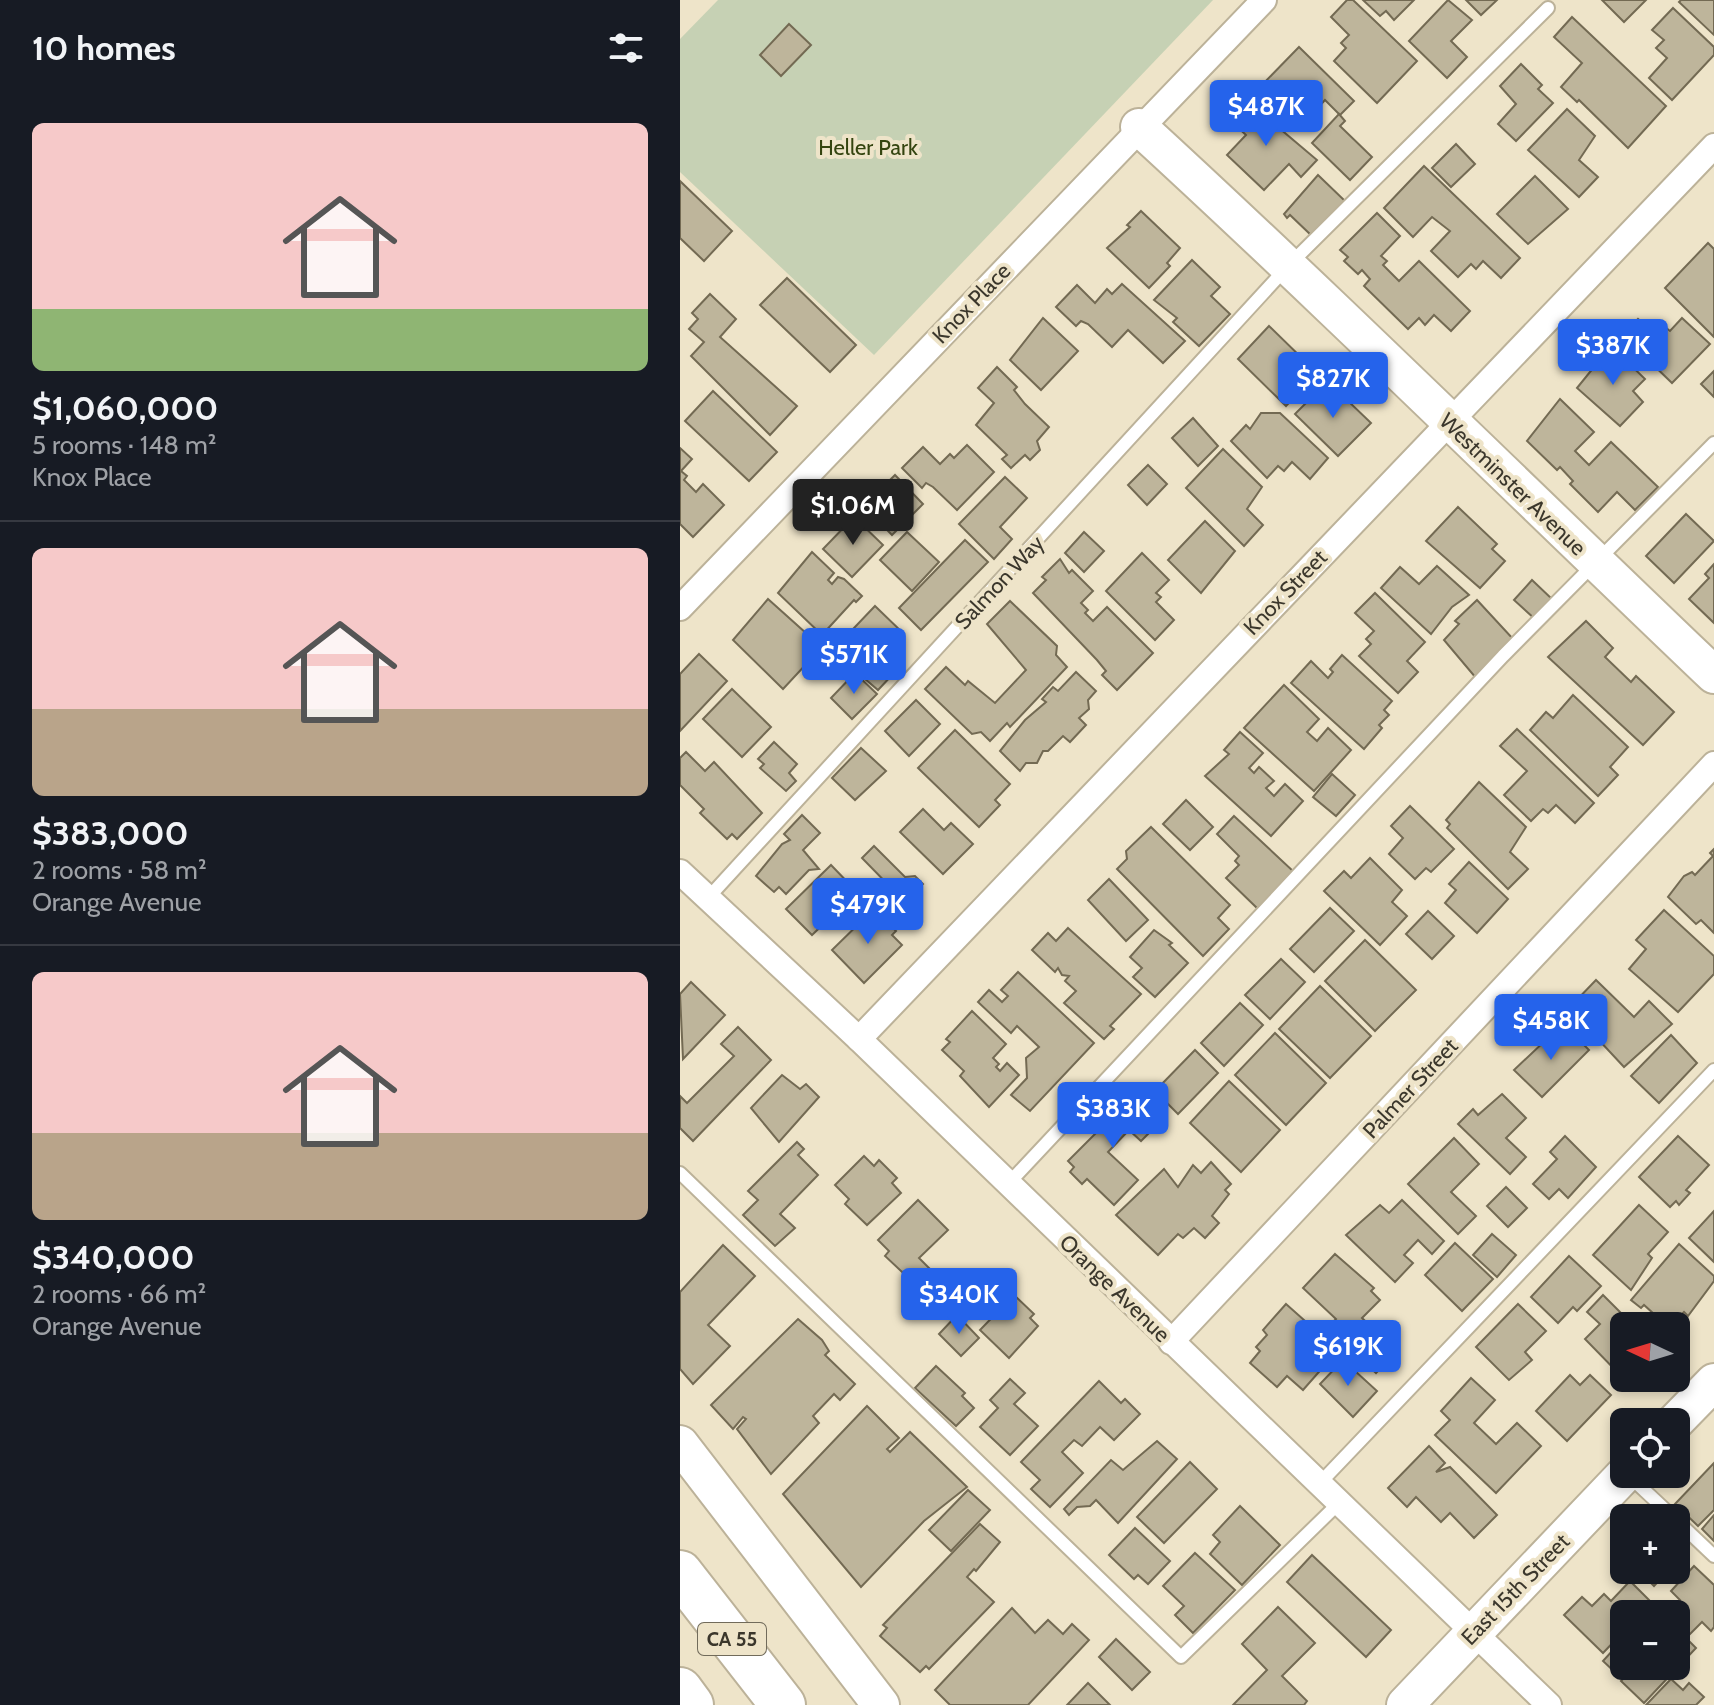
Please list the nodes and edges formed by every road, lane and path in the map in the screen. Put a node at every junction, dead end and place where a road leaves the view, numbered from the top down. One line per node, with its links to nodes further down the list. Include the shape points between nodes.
1 (1264, 0): 3 (street, Knox Place)
2 (1548, 8): 5 (lane, Salmon Way)
3 (1139, 127): 5 (street, Westminster Avenue); 9 (street, Knox Place)
4 (1714, 146): 6 (street, Knox Street)
5 (1289, 265): 6 (street, Westminster Avenue); 13 (lane, Salmon Way)
6 (1447, 422): 8 (street, Westminster Avenue); 14 (street, Knox Street)
7 (1714, 443): 8 (lane)
8 (1597, 563): 10 (street, Westminster Avenue); 17 (lane, via 1503,656)
9 (680, 608)
10 (1714, 675)
11 (1714, 764): 18 (street, Palmer Street)
12 (680, 872): 13 (street, Orange Avenue)
13 (708, 898): 14 (street, Orange Avenue)
14 (859, 1039): 17 (street, Orange Avenue)
15 (1714, 1070): 22 (lane)
16 (680, 1173): 25 (lane, via 1181,1657)
17 (1008, 1184): 18 (street, Orange Avenue)
18 (1171, 1342): 22 (street, Orange Avenue)
19 (1714, 1382): 20 (street)
20 (1689, 1408)
21 (680, 1444): 34 (street)
22 (1319, 1484): 25 (street, Orange Avenue)
23 (1613, 1488): 30 (street, East 15th Street)
24 (1641, 1488): 26 (lane)
25 (1339, 1503): 30 (street, Orange Avenue)
26 (1659, 1504)
27 (1690, 1533): 28 (lane)
28 (1714, 1556)
29 (680, 1573): 33 (highway, CA 55)
30 (1475, 1631): 35 (street, East 15th Street); 36 (street, Orange Avenue)
31 (680, 1690): 32 (highway)
32 (691, 1705)
33 (783, 1705)
34 (881, 1705)
35 (1405, 1705)
36 (1549, 1705)

